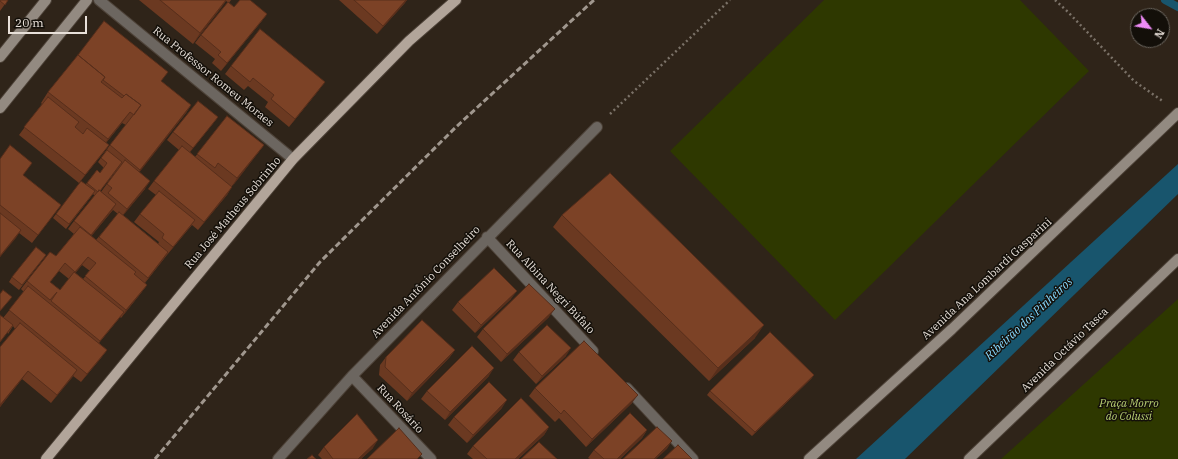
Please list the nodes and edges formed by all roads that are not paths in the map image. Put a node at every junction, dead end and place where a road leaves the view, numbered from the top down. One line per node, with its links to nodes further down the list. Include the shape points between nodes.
1 (46, 0): 5 (street)
2 (87, 0): 6 (street)
3 (99, 0): 9 (street, Rua Professor Romeu Moraes)
4 (456, 0): 9 (main road, Rua José Matheus Sobrinho, via 408,41)
5 (0, 57)
6 (0, 108)
7 (1178, 113): 19 (street, Avenida Ana Lombardi Gasparini, via 952,329)
8 (597, 126): 10 (street, Avenida Antônio Conselheiro)
9 (293, 159): 15 (main road, Rua José Matheus Sobrinho)
10 (487, 237): 12 (street, Rua Albina Negri Búfalo); 13 (street, Avenida Antônio Conselheiro)
11 (1178, 259): 20 (street, Avenida Octávio Tasca)
12 (600, 360)
13 (352, 376): 16 (street, Avenida Antônio Conselheiro); 17 (street, Rua Rosário)
14 (622, 383): 18 (street)
15 (46, 459)
16 (278, 459)
17 (431, 459)
18 (693, 459)
19 (809, 459)
20 (969, 459)

